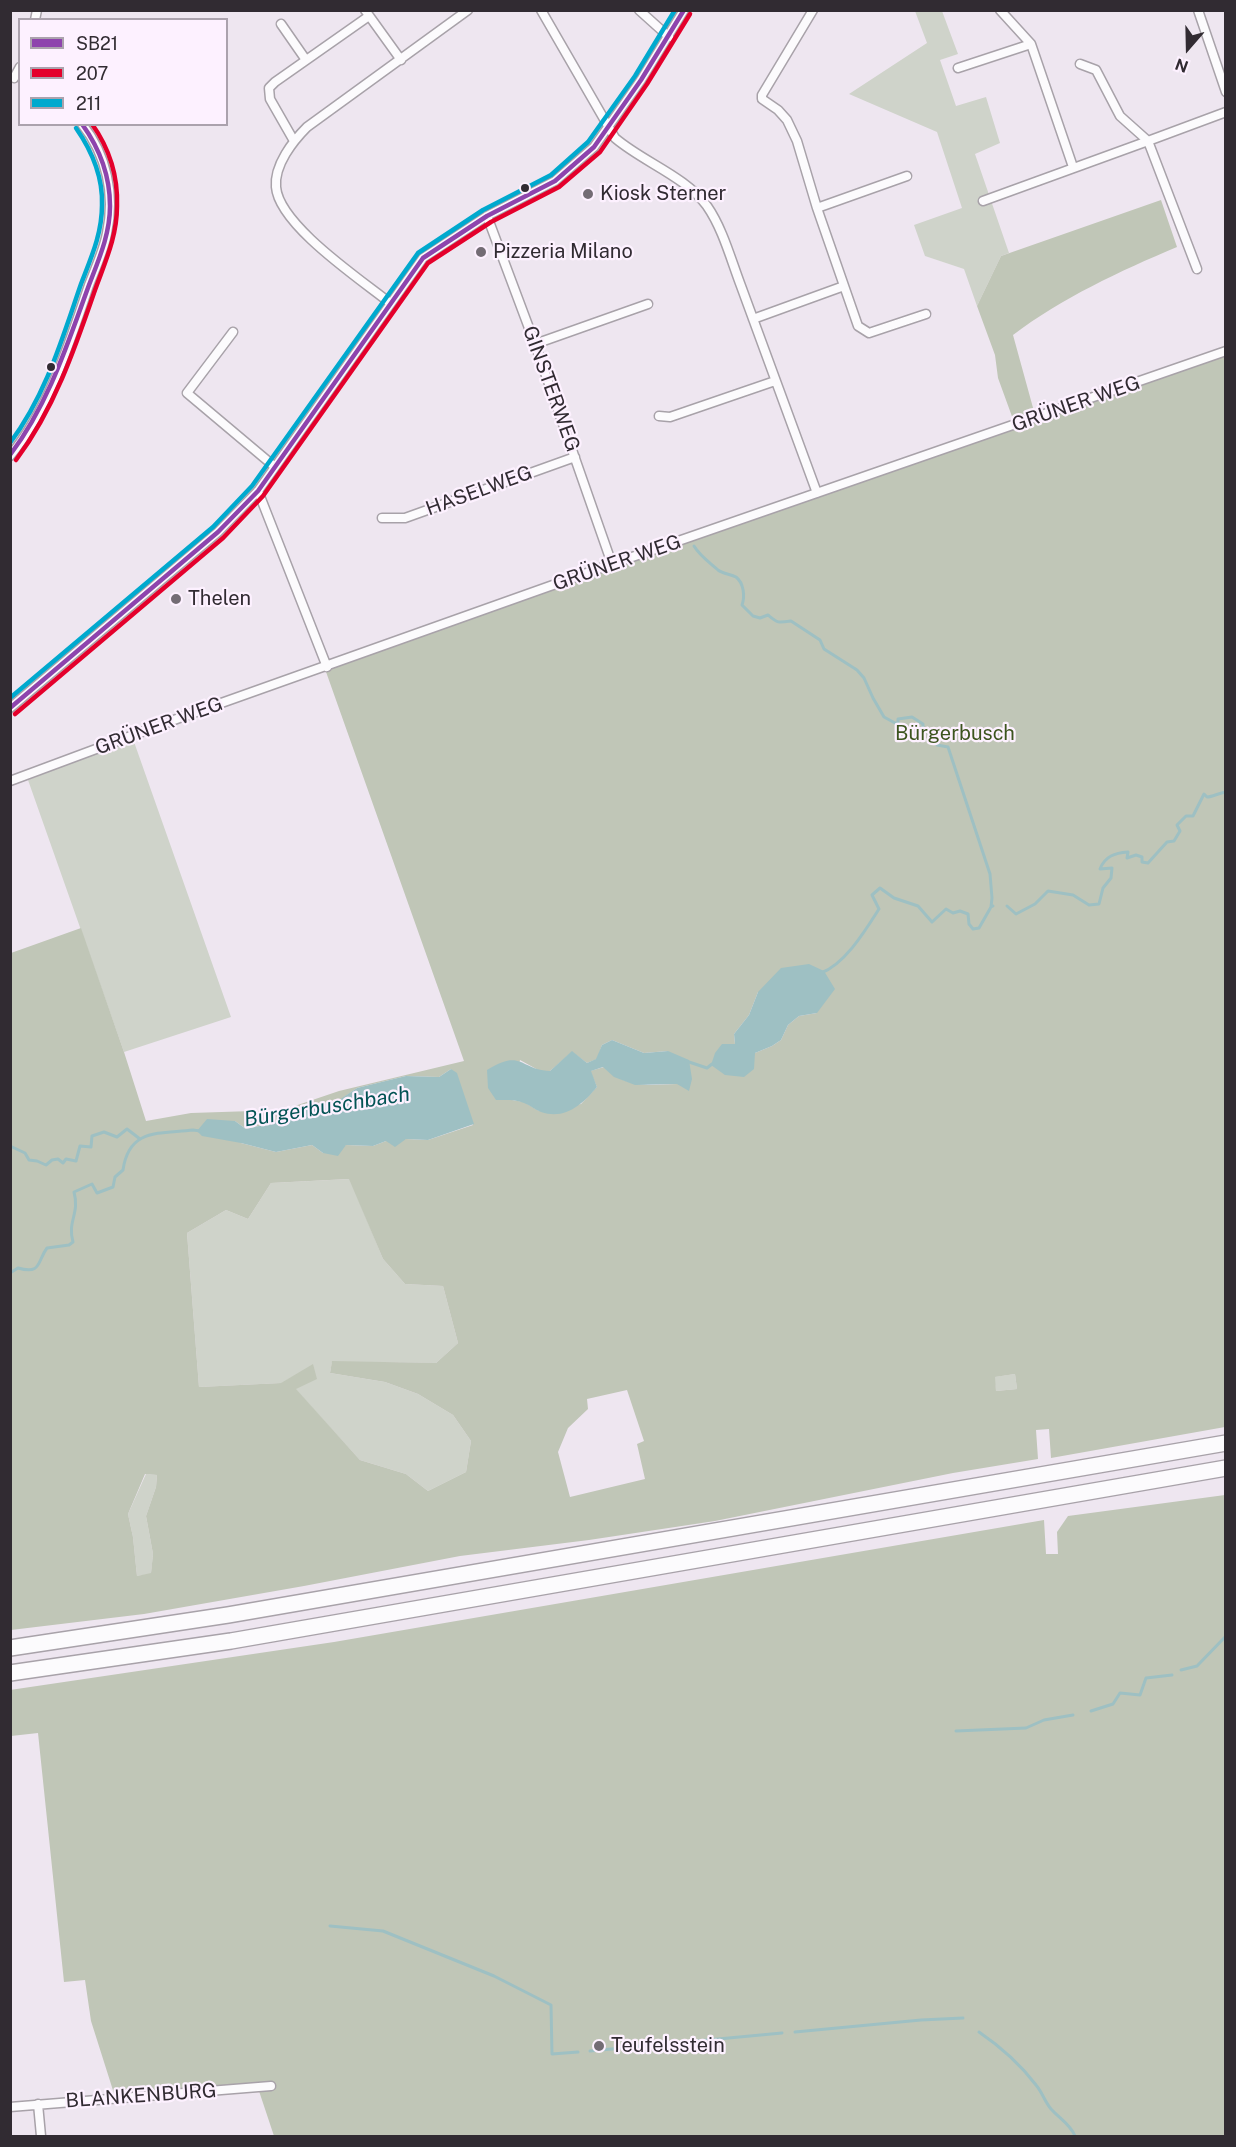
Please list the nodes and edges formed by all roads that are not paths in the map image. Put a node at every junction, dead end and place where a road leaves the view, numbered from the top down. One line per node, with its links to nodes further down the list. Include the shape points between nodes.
1 (468, 10): 13 (street)
2 (540, 10): 19 (street)
3 (639, 10): 10 (street)
4 (684, 10): 10 (street)
5 (813, 10): 25 (street, via 762,99 787,120)
6 (1000, 10): 11 (street)
7 (1198, 10): 16 (street)
8 (367, 13): 12 (street); 13 (street)
9 (281, 24): 12 (street)
10 (669, 37): 19 (street)
11 (1031, 44): 15 (street); 22 (street)
12 (306, 60): 20 (street, via 269,88 270,99)
13 (400, 60): 20 (street, via 307,127)
14 (1080, 64): 21 (street, via 1096,70 1120,116)
15 (958, 68)
16 (1226, 92)
17 (1226, 112): 21 (street)
18 (83, 126): 38 (street, via 102,155 107,175 107,233 60,367 41,408)
19 (608, 128): 26 (street, via 594,147 555,181); 32 (street, via 629,150 689,187 707,206)
20 (294, 141): 29 (street, via 284,156 276,186 280,202 299,229)
21 (1148, 141): 22 (street); 27 (street)
22 (1073, 167): 24 (street)
23 (907, 176): 25 (street)
24 (983, 201)
25 (817, 208): 28 (street)
26 (487, 216): 29 (street, via 423,258); 34 (street, GINSTERWEG)
27 (1197, 269)
28 (844, 286): 31 (street, via 858,326 869,333); 32 (street)
29 (390, 303): 40 (street)
30 (648, 304): 34 (street)
31 (926, 314)
32 (753, 318): 36 (street)
33 (233, 332): 40 (street, via 187,393)
34 (535, 344): 39 (street, GINSTERWEG)
35 (1226, 351): 42 (street, GRÜNER WEG)
36 (775, 381): 37 (street, via 670,417); 42 (street)
37 (659, 416)
38 (10, 456)
39 (575, 457): 43 (street, HASELWEG, via 405,518); 44 (street, GINSTERWEG)
40 (275, 467): 41 (street)
41 (258, 491): 45 (street); 46 (street, via 218,532)
42 (817, 493): 44 (street, GRÜNER WEG)
43 (382, 518)
44 (612, 564): 45 (street, GRÜNER WEG)
45 (327, 667): 47 (street, GRÜNER WEG)
46 (10, 708)
47 (10, 781)
48 (1226, 1443): 50 (highway, via 228,1615)
49 (1226, 1468): 51 (highway, via 242,1639)
50 (10, 1648)
51 (10, 1673)
52 (271, 2086): 53 (street, BLANKENBURG)
53 (38, 2104): 54 (street, BLANKENBURG); 55 (street)
54 (10, 2107)
55 (41, 2136)

